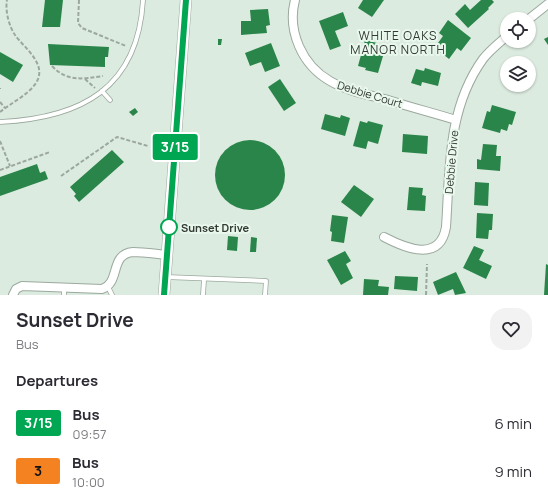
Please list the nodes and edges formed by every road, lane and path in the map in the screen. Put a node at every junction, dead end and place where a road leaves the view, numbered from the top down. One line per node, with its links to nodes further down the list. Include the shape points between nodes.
1 (7, 0): 17 (path, via 6,9 11,28 35,60 38,75 36,82)
2 (79, 0): 9 (path, via 78,22 82,28 126,45)
3 (142, 0): 14 (lane, via 140,24 131,54 120,74)
4 (186, 0): 28 (main road)
5 (295, 0): 19 (street, Debbie Court, via 293,18 297,44 319,74 343,88)
6 (548, 4): 7 (street)
7 (536, 13)
8 (500, 43): 19 (street, Debbie Drive, via 484,58 472,76 460,103)
9 (127, 49)
10 (52, 66): 12 (path, via 61,74)
11 (103, 76): 12 (path)
12 (85, 79): 13 (path, via 94,88)
13 (98, 88)
14 (102, 91): 15 (lane); 20 (lane, via 90,100 63,111 28,120)
15 (110, 100)
16 (0, 102): 17 (path)
17 (5, 108): 18 (path)
18 (0, 112)
19 (456, 120): 27 (street, Debbie Drive, via 443,240 433,247 422,250 401,246)
20 (0, 122)
21 (0, 141): 24 (path)
22 (148, 146): 26 (path, via 117,137)
23 (50, 152): 24 (path)
24 (10, 166): 25 (path)
25 (0, 170)
26 (61, 176)
27 (384, 237)
28 (167, 255): 30 (main road); 32 (street, via 133,252 124,255 117,261 113,281)
29 (427, 264): 39 (path)
30 (165, 277): 31 (lane); 36 (main road)
31 (204, 280): 37 (lane); 38 (lane, via 266,281)
32 (108, 287): 33 (street); 35 (lane)
33 (64, 292): 34 (street, via 22,286 16,289)
34 (13, 295)
35 (112, 295)
36 (164, 295)
37 (203, 295)
38 (265, 295)
39 (426, 295)

